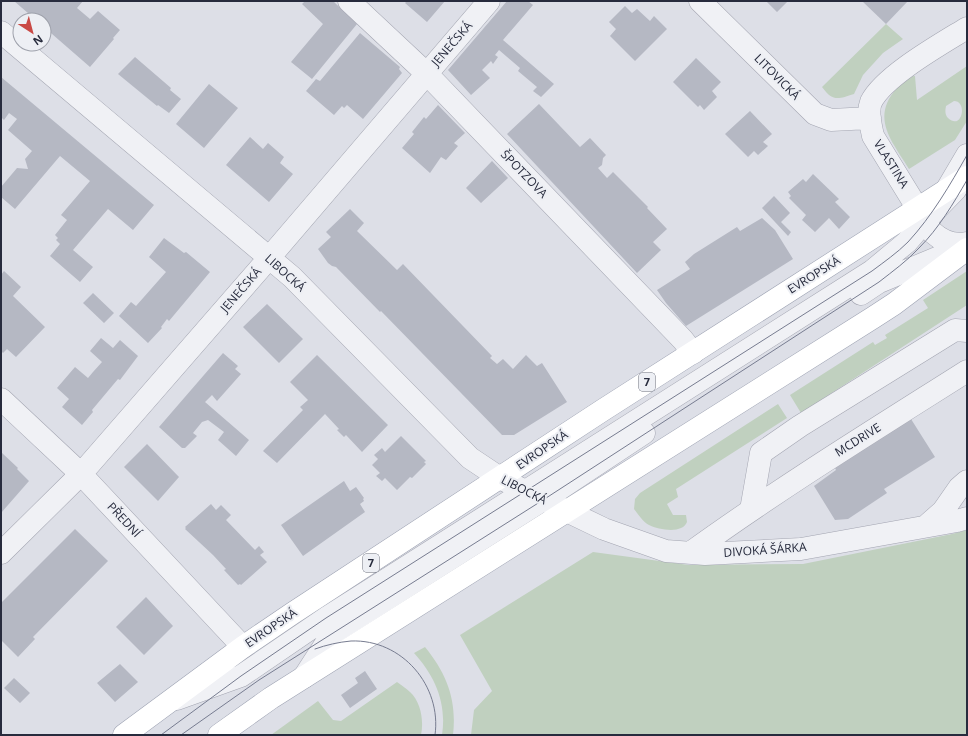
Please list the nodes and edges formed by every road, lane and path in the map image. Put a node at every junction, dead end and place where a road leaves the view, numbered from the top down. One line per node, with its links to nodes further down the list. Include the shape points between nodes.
1 (349, 1): 6 (street, ŠPOTZOVA)
2 (489, 1): 6 (street, JENEČSKÁ)
3 (700, 1): 7 (street, LITOVICKÁ, via 815,114 831,120)
4 (967, 28): 7 (street, VLASTINA, via 910,64 882,86 870,103)
5 (1, 32): 14 (street, LIBOCKÁ)
6 (427, 74): 14 (street, JENEČSKÁ); 17 (street, ŠPOTZOVA)
7 (870, 118): 11 (street, VLASTINA, via 873,136)
8 (967, 155): 10 (street)
9 (967, 178): 10 (main road, EVROPSKÁ / 7); 11 (street)
10 (946, 191): 11 (main road, EVROPSKÁ / 7)
11 (926, 222): 12 (street, VLASTINA, via 939,238 946,242); 15 (street, via 911,256); 17 (main road, EVROPSKÁ / 7); 23 (street, via 872,271)
12 (967, 244): 15 (street)
13 (967, 249): 25 (main road, via 894,304)
14 (269, 258): 20 (street, JENEČSKÁ); 21 (street, LIBOCKÁ, via 292,277 463,452)
15 (879, 282): 23 (street)
16 (967, 331): 24 (street, via 955,330 761,452)
17 (693, 353): 21 (main road, EVROPSKÁ / 7)
18 (967, 371): 24 (street, MCDRIVE)
19 (1, 399): 20 (street, PŘEDNÍ)
20 (81, 474): 28 (street, JENEČSKÁ); 30 (street, PŘEDNÍ)
21 (500, 478): 23 (street, LIBOCKÁ); 30 (main road, EVROPSKÁ / 7)
22 (967, 481): 27 (street)
23 (534, 496): 25 (street, LIBOCKÁ); 31 (street, via 332,634); 32 (street, via 326,618 241,676)
24 (751, 510): 29 (street, MCDRIVE)
25 (567, 512): 29 (street, DIVOKÁ ŠÁRKA, via 604,529 666,551); 31 (main road)
26 (967, 518): 27 (street, DIVOKÁ ŠÁRKA)
27 (926, 526): 29 (street, DIVOKÁ ŠÁRKA, via 801,549)
28 (1, 553)
29 (690, 553)
30 (242, 647): 32 (main road, EVROPSKÁ / 7)
31 (304, 677): 34 (main road)
32 (165, 703): 33 (main road, EVROPSKÁ / 7)
33 (124, 735)
34 (219, 735)

